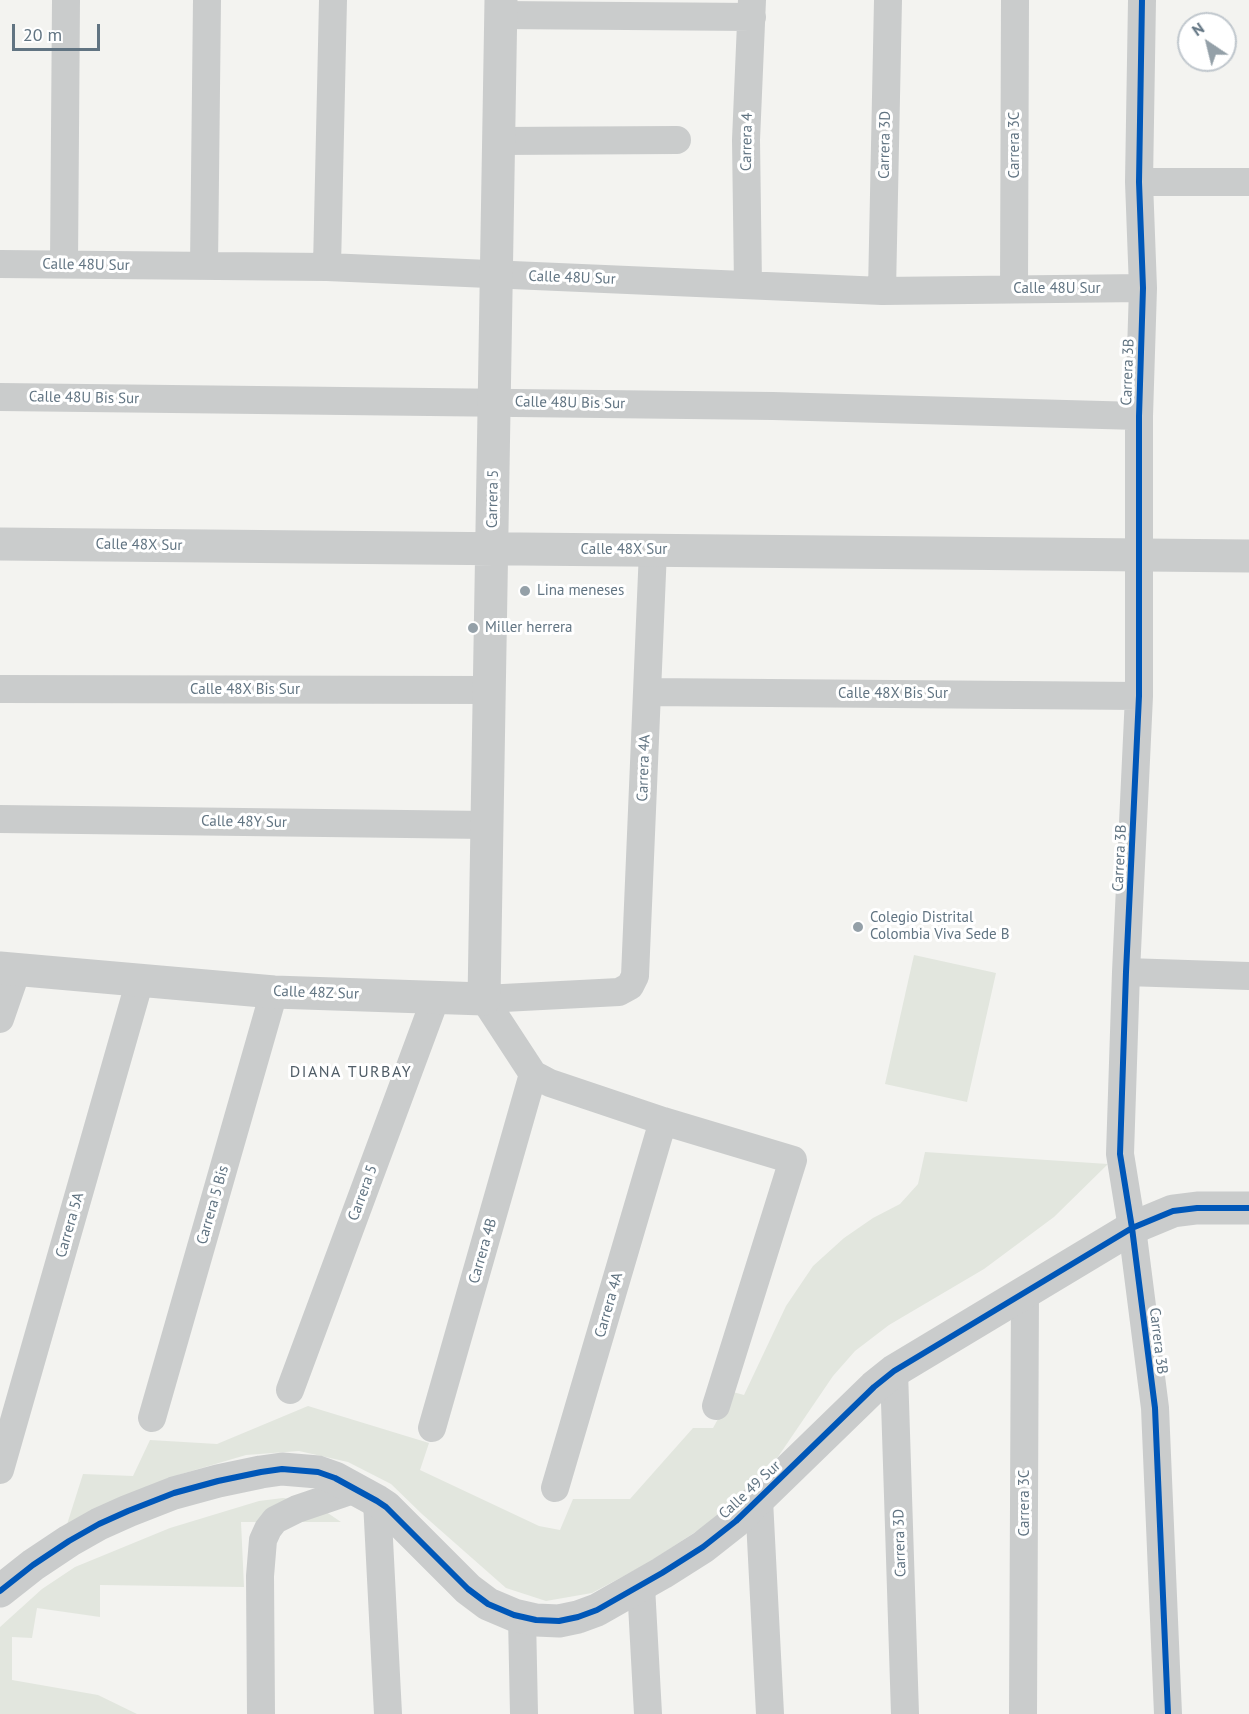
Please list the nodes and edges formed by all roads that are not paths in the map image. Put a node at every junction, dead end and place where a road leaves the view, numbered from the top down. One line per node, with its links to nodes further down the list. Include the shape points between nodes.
1 (66, 0): 14 (street)
2 (207, 0): 15 (street)
3 (333, 0): 16 (street)
4 (888, 0): 21 (street, Carrera 3D)
5 (1015, 0): 20 (street, Carrera 3C)
6 (1142, 0): 11 (street, Carrera 3B)
7 (500, 8): 8 (street); 10 (street, Carrera 5)
8 (752, 8): 18 (street, Carrera 4, via 746,140)
9 (677, 140): 10 (street)
10 (499, 141): 17 (street, Carrera 5)
11 (1139, 182): 12 (street); 19 (street, Carrera 3B)
12 (1249, 182)
13 (0, 264): 14 (street, Calle 48U Sur)
14 (64, 264): 15 (street, Calle 48U Sur)
15 (204, 266): 16 (street, Calle 48U Sur)
16 (327, 267): 17 (street, Calle 48U Sur)
17 (496, 275): 18 (street, Calle 48U Sur); 23 (street, Carrera 5)
18 (748, 285): 21 (street, Calle 48U Sur)
19 (1143, 288): 20 (street, Calle 48U Sur); 24 (street, Carrera 3B)
20 (1014, 289): 21 (street, Calle 48U Sur)
21 (882, 291)
22 (0, 397): 23 (street, Calle 48U Bis Sur)
23 (494, 402): 24 (street, Calle 48U Bis Sur); 26 (street, Carrera 5)
24 (1139, 416): 28 (street, Carrera 3B)
25 (0, 544): 26 (street, Calle 48X Sur)
26 (492, 549): 27 (street, Calle 48X Sur); 31 (street, Carrera 5)
27 (653, 550): 28 (street, Calle 48X Sur); 32 (street, Carrera 4A)
28 (1139, 555): 29 (street, Calle 48X Sur); 33 (street, Carrera 3B)
29 (1249, 556)
30 (0, 689): 31 (street, Calle 48X Bis Sur)
31 (489, 690): 35 (street, Carrera 5)
32 (647, 692): 33 (street, Calle 48X Bis Sur); 40 (street, Carrera 4A, via 635,976)
33 (1139, 696): 37 (street, Carrera 3B)
34 (0, 819): 35 (street, Calle 48Y Sur)
35 (487, 825): 43 (street, Carrera 5)
36 (8, 969): 39 (street, Calle 48Z Sur); 44 (street)
37 (1126, 972): 38 (street); 48 (street, Carrera 3B, via 1120,1154)
38 (1249, 976)
39 (140, 980): 41 (street, Calle 48Z Sur); 55 (street, Carrera 5A)
40 (630, 986): 43 (street, Calle 48Z Sur, via 619,992)
41 (274, 992): 42 (street, Calle 48Z Sur); 53 (street, Carrera 5 Bis)
42 (435, 997): 43 (street, Calle 48Z Sur); 51 (street, Carrera 5)
43 (484, 999): 45 (street)
44 (0, 1019)
45 (533, 1074): 46 (street); 54 (street, Carrera 4B)
46 (663, 1121): 52 (street, via 793,1160); 56 (street, Carrera 4A)
47 (1249, 1208): 48 (street, Calle 49 Sur, via 1173,1211)
48 (1132, 1228): 49 (street, Calle 49 Sur); 69 (street, Carrera 3B, via 1155,1408)
49 (1025, 1292): 50 (street, Calle 49 Sur); 68 (street, Carrera 3C)
50 (894, 1371): 58 (street, Calle 49 Sur); 67 (street, Carrera 3D)
51 (290, 1390)
52 (716, 1406)
53 (152, 1418)
54 (432, 1428)
55 (0, 1470)
56 (555, 1488)
57 (367, 1495): 60 (street, Calle 49 Sur, via 318,1472 282,1469 218,1480 174,1493 99,1524 33,1565); 61 (street, Calle 49 Sur, via 386,1507 468,1589 488,1604); 62 (street, via 297,1509 275,1520 268,1529 263,1540 260,1576); 63 (street)
58 (759, 1500): 59 (street, Calle 49 Sur, via 702,1547); 66 (street)
59 (641, 1586): 61 (street, Calle 49 Sur, via 578,1617 559,1621); 65 (street)
60 (0, 1591)
61 (522, 1617): 64 (street)
62 (261, 1714)
63 (388, 1714)
64 (524, 1714)
65 (648, 1714)
66 (770, 1714)
67 (905, 1714)
68 (1023, 1714)
69 (1168, 1714)

